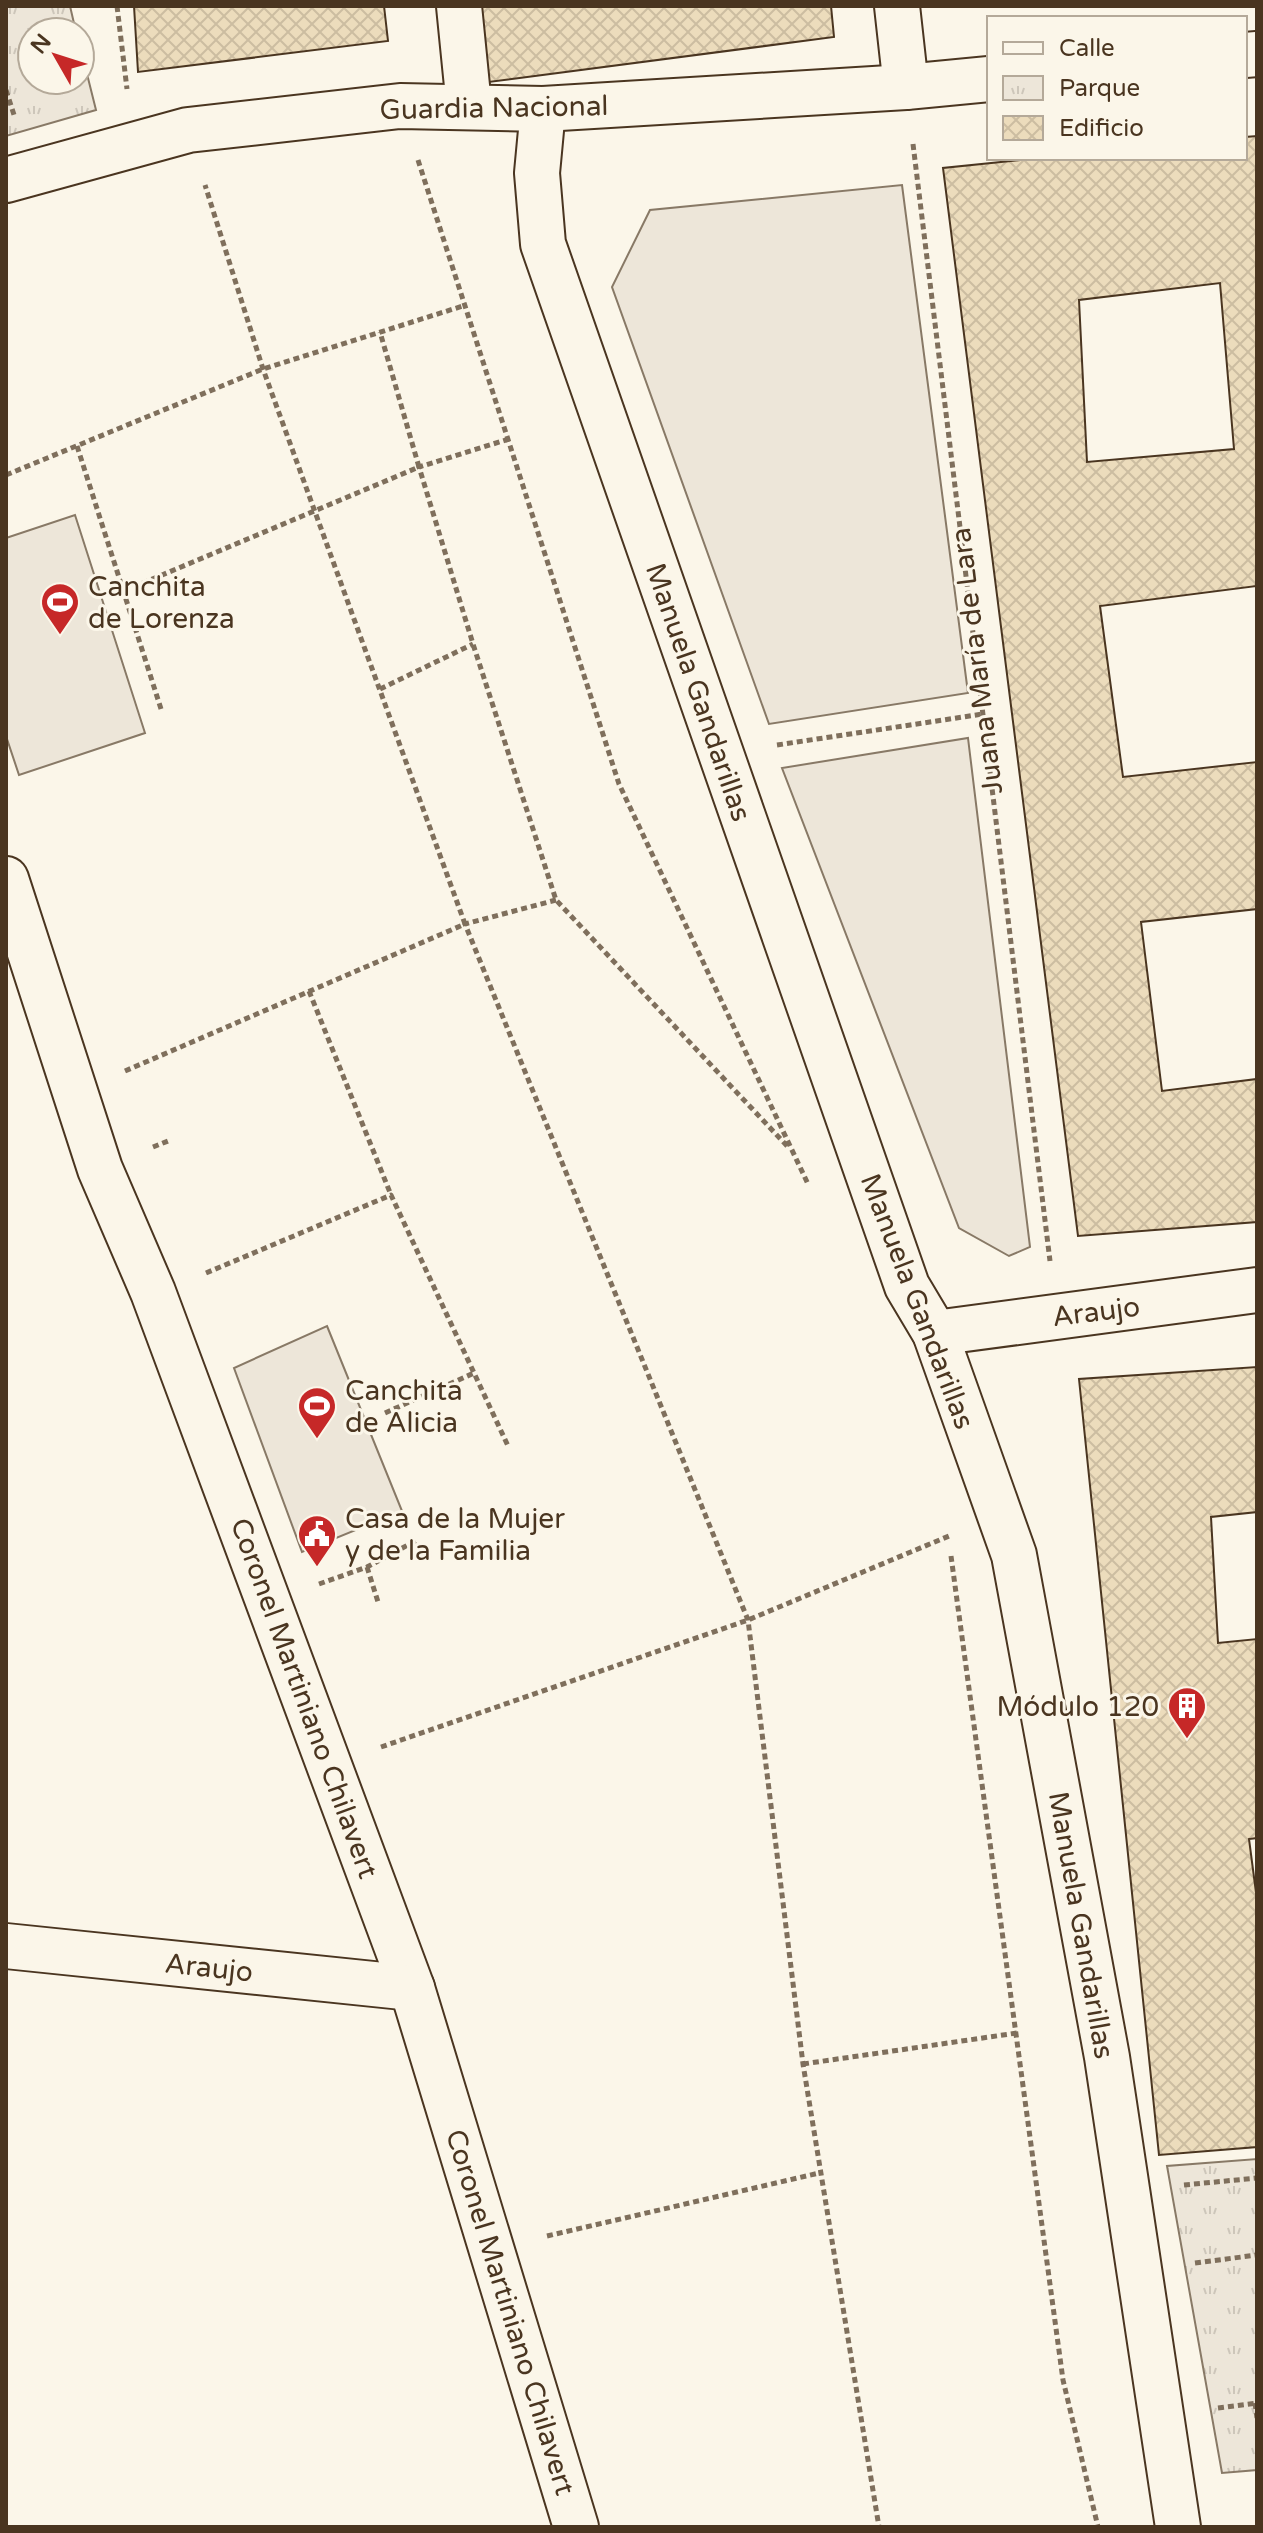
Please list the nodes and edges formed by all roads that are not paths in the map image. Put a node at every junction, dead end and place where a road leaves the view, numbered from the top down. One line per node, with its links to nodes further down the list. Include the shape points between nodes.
1 (459, 6): 5 (street)
2 (897, 6): 4 (street)
3 (987, 79): 4 (street, Guardia Nacional)
4 (906, 87): 6 (street, Guardia Nacional)
5 (469, 106): 6 (street, Guardia Nacional); 7 (street, Guardia Nacional, via 400,106 188,130)
6 (543, 109): 10 (street, Manuela Gandarillas, via 537,173 543,244 907,1286)
7 (6, 180)
8 (6, 879): 12 (street, Coronel Martiniano Chilavert, via 100,1169 153,1292)
9 (1257, 1290): 10 (street, Araujo)
10 (935, 1333): 14 (street, Manuela Gandarillas, via 1014,1555 1107,2057)
11 (6, 1946): 12 (street, Araujo)
12 (412, 1988): 13 (street, Coronel Martiniano Chilavert)
13 (576, 2527)
14 (1178, 2527)

